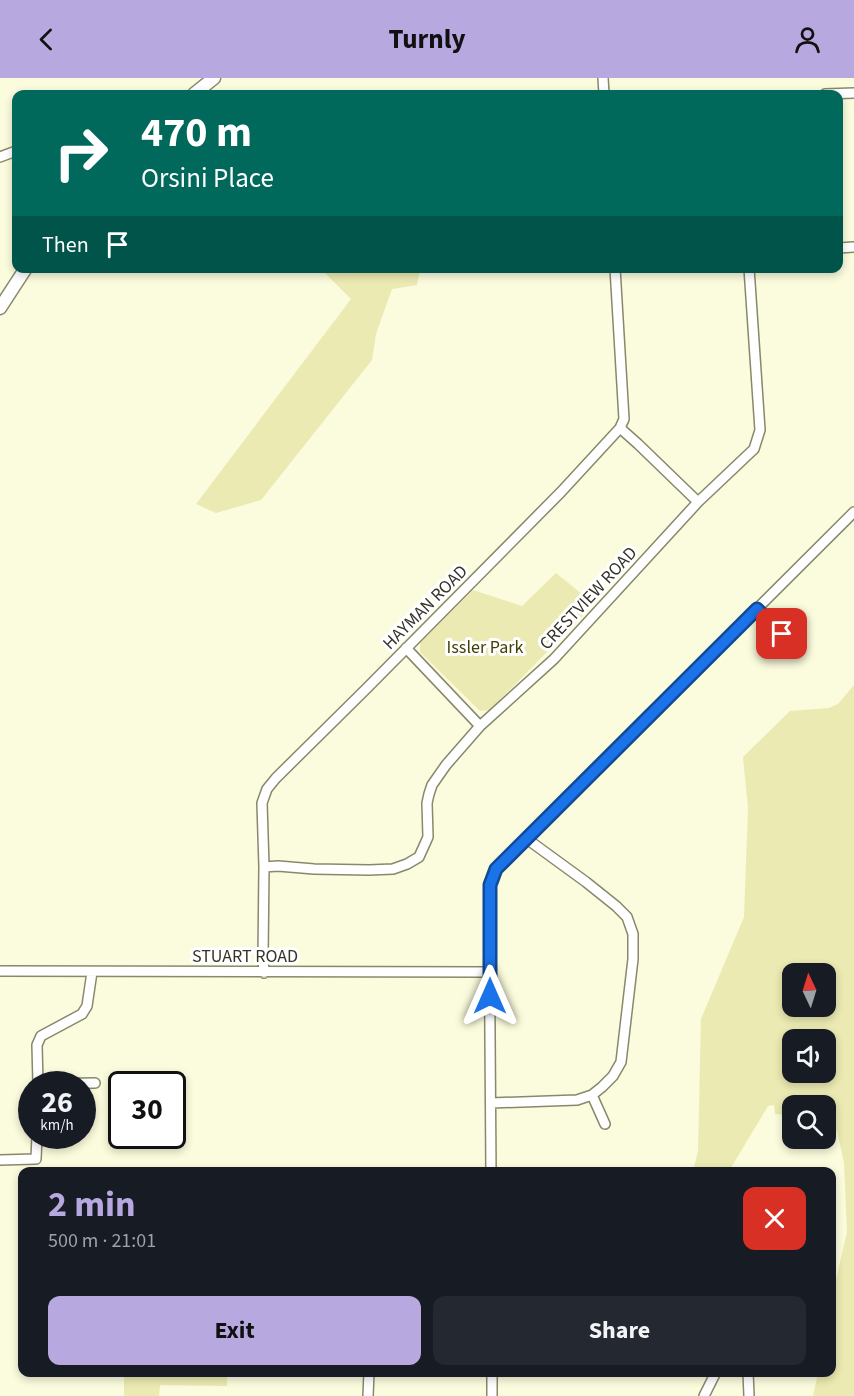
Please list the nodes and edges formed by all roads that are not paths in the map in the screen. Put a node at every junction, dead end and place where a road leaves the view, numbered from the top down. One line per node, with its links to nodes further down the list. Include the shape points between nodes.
1 (214, 78): 2 (main road)
2 (199, 90)
3 (23, 273): 6 (main road)
4 (615, 273): 7 (street, via 624,419)
5 (749, 273): 8 (street, CRESTVIEW ROAD, via 760,430 754,448)
6 (0, 308)
7 (620, 428): 8 (street); 12 (street, HAYMAN ROAD)
8 (698, 502): 13 (street, CRESTVIEW ROAD, via 554,659)
9 (854, 512): 10 (street)
10 (757, 609): 11 (street); 14 (street)
11 (788, 640)
12 (406, 648): 13 (street); 15 (street, HAYMAN ROAD, via 267,789 262,803)
13 (480, 726): 15 (street, CRESTVIEW ROAD, via 432,785 427,803 428,837 419,856 407,864 369,870)
14 (527, 839): 18 (street, via 496,869 490,885); 21 (street, via 616,906 627,917 633,934 621,1062 613,1076)
15 (264, 867): 19 (street, HAYMAN ROAD)
16 (0, 971): 17 (street, STUART ROAD)
17 (92, 972): 19 (street, STUART ROAD); 20 (street, via 87,1006 82,1014 41,1036 37,1045)
18 (490, 972): 19 (street, STUART ROAD); 22 (street)
19 (264, 973)
20 (38, 1071)
21 (592, 1095): 22 (street, via 577,1100); 23 (street)
22 (490, 1103): 26 (street)
23 (605, 1124)
24 (37, 1149): 25 (street, via 36,1159)
25 (0, 1161)
26 (491, 1167)
27 (369, 1377): 31 (street)
28 (492, 1377): 32 (street)
29 (714, 1377): 33 (street)
30 (748, 1377): 34 (street)
31 (368, 1396)
32 (492, 1396)
33 (704, 1396)
34 (750, 1396)

